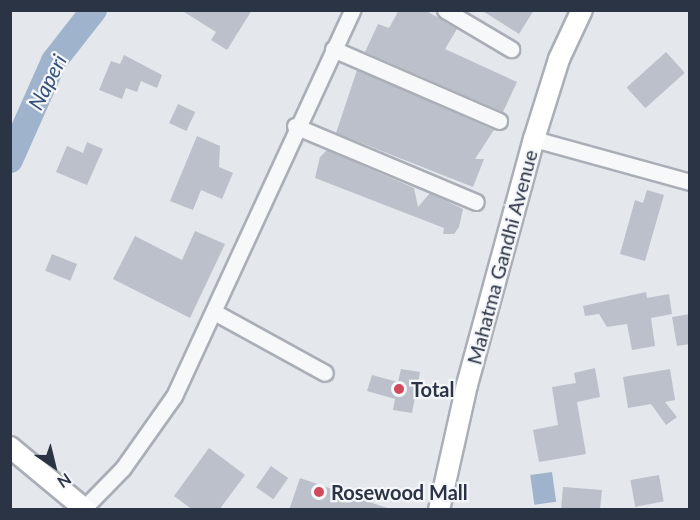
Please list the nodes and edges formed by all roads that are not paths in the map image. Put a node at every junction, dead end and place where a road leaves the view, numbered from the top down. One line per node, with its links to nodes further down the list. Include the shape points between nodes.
1 (352, 10): 4 (street)
2 (445, 10): 5 (street)
3 (582, 10): 8 (main road, Mahatma Gandhi Avenue, via 559,59)
4 (333, 49): 6 (street); 7 (street)
5 (511, 50)
6 (499, 121)
7 (295, 126): 10 (street); 11 (street)
8 (534, 139): 9 (street); 15 (main road, Mahatma Gandhi Avenue, via 462,406)
9 (690, 182)
10 (476, 202)
11 (216, 313): 12 (street); 14 (street, via 174,396 148,434)
12 (325, 373)
13 (10, 447): 14 (main road)
14 (85, 509)
15 (439, 510)

